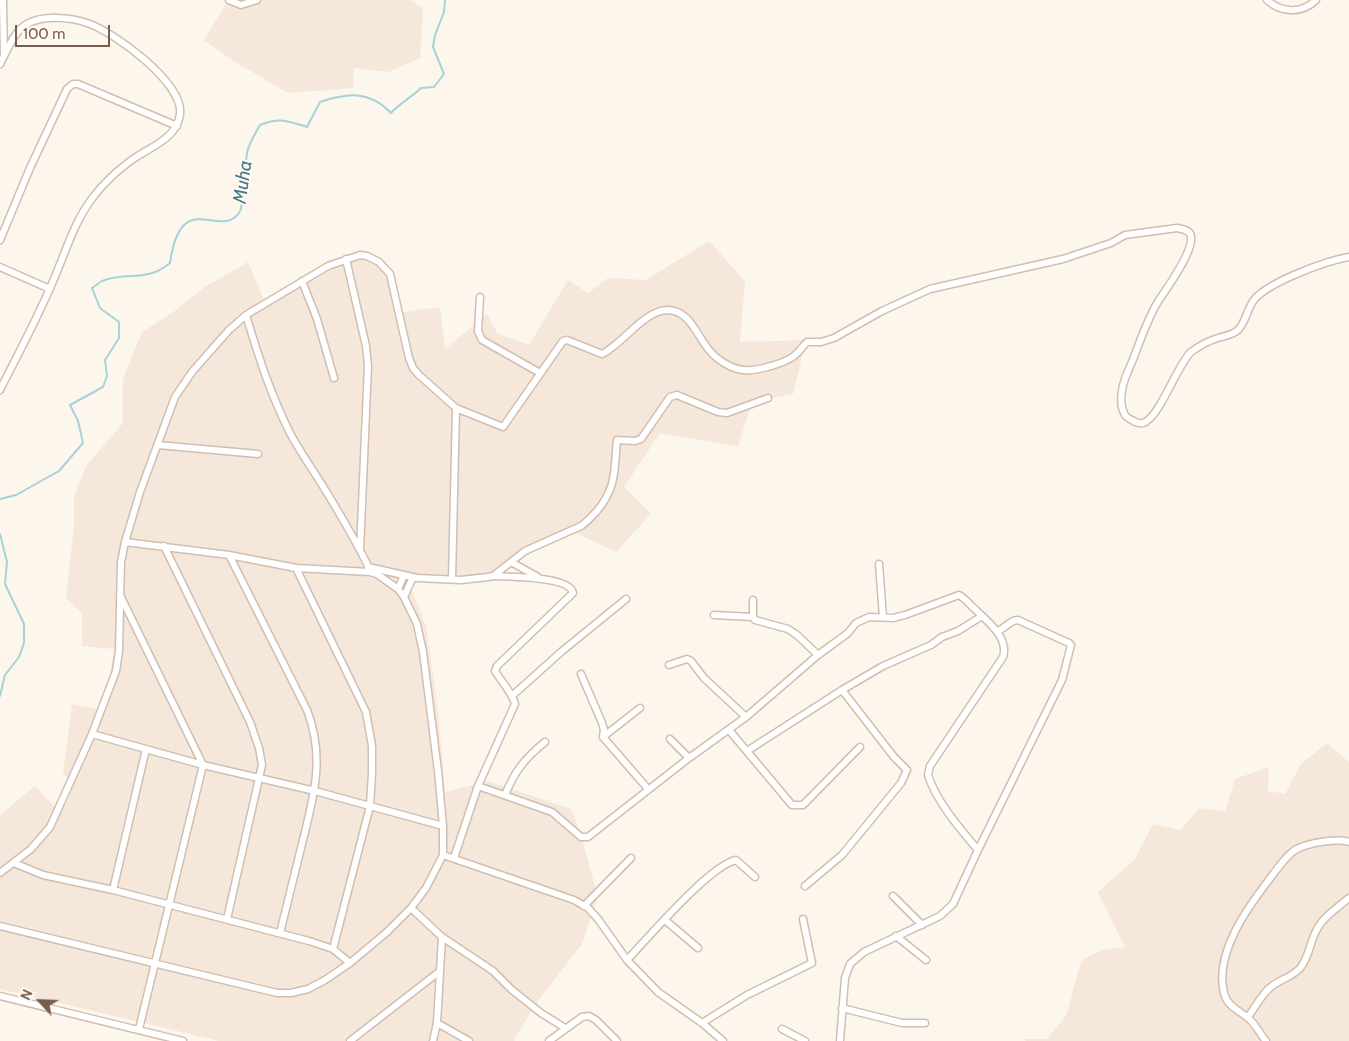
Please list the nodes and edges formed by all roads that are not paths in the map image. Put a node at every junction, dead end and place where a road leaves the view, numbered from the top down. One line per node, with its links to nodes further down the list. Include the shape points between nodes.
1 (3, 0): 6 (street)
2 (229, 0): 3 (street, via 241,5)
3 (257, 0)
4 (1267, 0): 5 (street, via 1285,10 1305,8)
5 (1316, 0)
6 (4, 56): 7 (street); 8 (street, via 26,24 49,19 87,23 105,31 141,56 161,75 180,106)
7 (0, 64)
8 (177, 126): 9 (street, via 78,84 70,86); 14 (street, via 167,137 130,161 94,196 74,231)
9 (0, 240)
10 (1349, 256): 17 (street, via 1287,278 1260,294 1237,332 1202,345 1190,354 1167,394 1143,423 1124,414 1121,392 1149,320 1190,246 1192,237 1183,229 1125,235 1062,259 930,289 834,338 807,342 791,358 751,370 742,370 717,358 683,315 668,310 650,316 602,354 565,340)
11 (346, 259): 13 (street); 21 (street, via 367,256 385,267 393,282 413,368); 26 (street, via 368,366)
12 (0, 267): 14 (street)
13 (302, 280): 16 (street); 18 (street)
14 (50, 289): 19 (street)
15 (480, 297): 17 (street, via 478,331 482,340)
16 (246, 315): 22 (street, via 209,351 182,386); 26 (street, via 262,369 281,414)
17 (540, 373): 21 (street, via 503,428)
18 (334, 378)
19 (0, 390)
20 (768, 398): 28 (street, via 718,412 677,395 670,396 641,439 617,440 612,487 605,502 589,520 525,551)
21 (456, 408): 35 (street)
22 (158, 444): 23 (street); 24 (street)
23 (258, 454)
24 (125, 542): 25 (street); 38 (street)
25 (164, 546): 27 (street); 64 (street, via 250,722 261,756)
26 (360, 550): 31 (street)
27 (229, 555): 30 (street); 67 (street, via 313,725)
28 (511, 562): 33 (street); 36 (street)
29 (879, 564): 45 (street)
30 (296, 568): 31 (street); 69 (street, via 366,712 372,746)
31 (369, 569): 32 (street); 37 (street)
32 (404, 575): 34 (street); 37 (street)
33 (493, 576): 35 (street); 36 (street)
34 (413, 577): 35 (street); 39 (street)
35 (452, 579)
36 (540, 579): 51 (street, via 566,584 573,593 497,666 495,671)
37 (398, 589): 39 (street)
38 (119, 594): 55 (street, via 116,671); 63 (street)
39 (404, 597): 70 (street, via 417,624 423,652)
40 (626, 599): 51 (street)
41 (753, 600): 44 (street)
42 (714, 615): 44 (street)
43 (982, 616): 45 (street, via 959,595 904,615); 46 (street); 50 (street)
44 (753, 617): 47 (street, via 788,629)
45 (883, 617): 47 (street, via 861,620)
46 (997, 632): 72 (street, via 1004,648 1003,658 930,766 928,776 960,830); 72 (street, via 1018,620 1071,645 1062,680)
47 (818, 654): 53 (street)
48 (669, 665): 53 (street, via 691,660 704,678)
49 (580, 674): 56 (street, via 602,723)
50 (842, 690): 61 (street); 79 (street, via 907,773 842,855)
51 (512, 696): 65 (street, via 515,704)
52 (640, 708): 56 (street)
53 (746, 717): 54 (street)
54 (729, 730): 61 (street); 62 (street)
55 (92, 734): 60 (street); 76 (street, via 50,827)
56 (603, 737): 66 (street)
57 (670, 739): 62 (street)
58 (545, 742): 68 (street, via 520,766)
59 (860, 747): 61 (street, via 803,805 797,806 792,805)
60 (146, 748): 63 (street); 80 (street)
61 (748, 751)
62 (689, 758): 66 (street)
63 (203, 765): 64 (street); 83 (street)
64 (260, 778): 67 (street); 86 (street)
65 (478, 786): 68 (street); 74 (street)
66 (648, 790): 68 (street, via 585,838 552,812)
67 (315, 791): 69 (street); 91 (street)
68 (505, 796)
69 (370, 806): 70 (street); 95 (street)
70 (443, 826): 73 (street)
71 (1349, 842): 103 (street, via 1324,842 1292,853 1237,927 1225,959 1222,984 1232,1006)
72 (978, 850): 89 (street, via 953,904 940,916)
73 (443, 855): 74 (street); 85 (street, via 426,888)
74 (454, 858): 84 (street)
75 (631, 858): 84 (street)
76 (14, 863): 77 (street); 80 (street, via 43,875)
77 (0, 874)
78 (755, 877): 88 (street, via 736,860 729,861 700,883)
79 (805, 886)
80 (113, 890): 83 (street)
81 (893, 896): 89 (street)
82 (1349, 898): 103 (street, via 1316,930 1300,968 1268,990)
83 (169, 904): 86 (street); 99 (street)
84 (584, 906): 96 (street, via 598,919)
85 (411, 908): 93 (street); 98 (street)
86 (227, 919): 91 (street)
87 (803, 919): 105 (street, via 812,963 747,994)
88 (665, 920): 94 (street); 96 (street)
89 (922, 924): 92 (street)
90 (0, 926): 99 (street)
91 (280, 933): 95 (street)
92 (896, 936): 97 (street); 102 (street, via 864,952 850,964)
93 (442, 937): 100 (street); 107 (street, via 493,971 541,1013)
94 (698, 948)
95 (333, 949): 98 (street)
96 (627, 960): 105 (street, via 658,992)
97 (926, 960)
98 (350, 962): 99 (street, via 326,980 291,993 277,993)
99 (155, 963): 109 (street)
100 (440, 970): 104 (street); 111 (street)
101 (0, 996): 109 (street)
102 (842, 1008): 106 (street, via 902,1023); 118 (street)
103 (1248, 1017): 119 (street)
104 (437, 1023): 112 (street); 113 (street)
105 (702, 1023): 116 (street)
106 (925, 1023)
107 (565, 1028): 114 (street); 115 (street, via 589,1016)
108 (782, 1028): 117 (street)
109 (138, 1029): 110 (street)
110 (183, 1041)
111 (350, 1041)
112 (433, 1041)
113 (469, 1041)
114 (549, 1041)
115 (617, 1041)
116 (722, 1041)
117 (805, 1041)
118 (840, 1041)
119 (1266, 1041)

